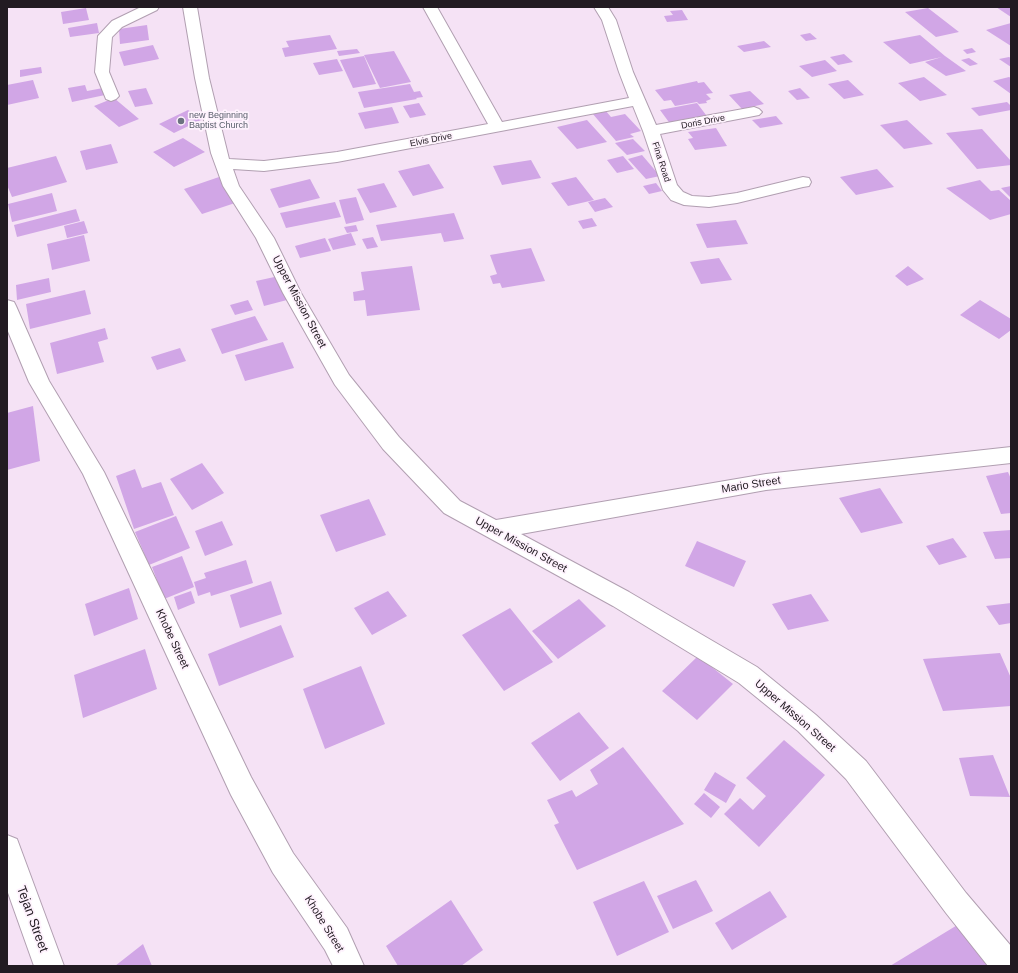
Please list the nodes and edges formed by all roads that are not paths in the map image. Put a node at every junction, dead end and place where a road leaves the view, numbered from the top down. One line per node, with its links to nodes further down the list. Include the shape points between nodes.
1 (152, 7): 5 (street, via 117,24 105,36 102,72)
2 (190, 7): 10 (street, Upper Mission Street, via 202,78)
3 (430, 7): 8 (street)
4 (601, 7): 6 (street, Fina Road, via 609,20)
5 (111, 96)
6 (637, 101): 8 (street, Elvis Drive); 9 (street, Fina Road)
7 (754, 112): 9 (street, Doris Drive)
8 (497, 127): 10 (street, Elvis Drive, via 337,157 264,166)
9 (651, 131): 11 (street, Fina Road, via 669,186 677,196 690,201 728,200)
10 (223, 164): 14 (street, Upper Mission Street, via 231,186 265,238 292,293 342,380 391,443 452,506)
11 (803, 182)
12 (7, 306): 17 (street, Khobe Street, via 39,382 93,472 241,786 283,862 336,939)
13 (1011, 454): 14 (street, Mario Street, via 766,482)
14 (492, 530): 18 (street, Upper Mission Street, via 621,599 748,675 806,723 856,770 956,903)
15 (7, 850): 16 (street, Tejan Street)
16 (49, 966)
17 (349, 966)
18 (1008, 966)

